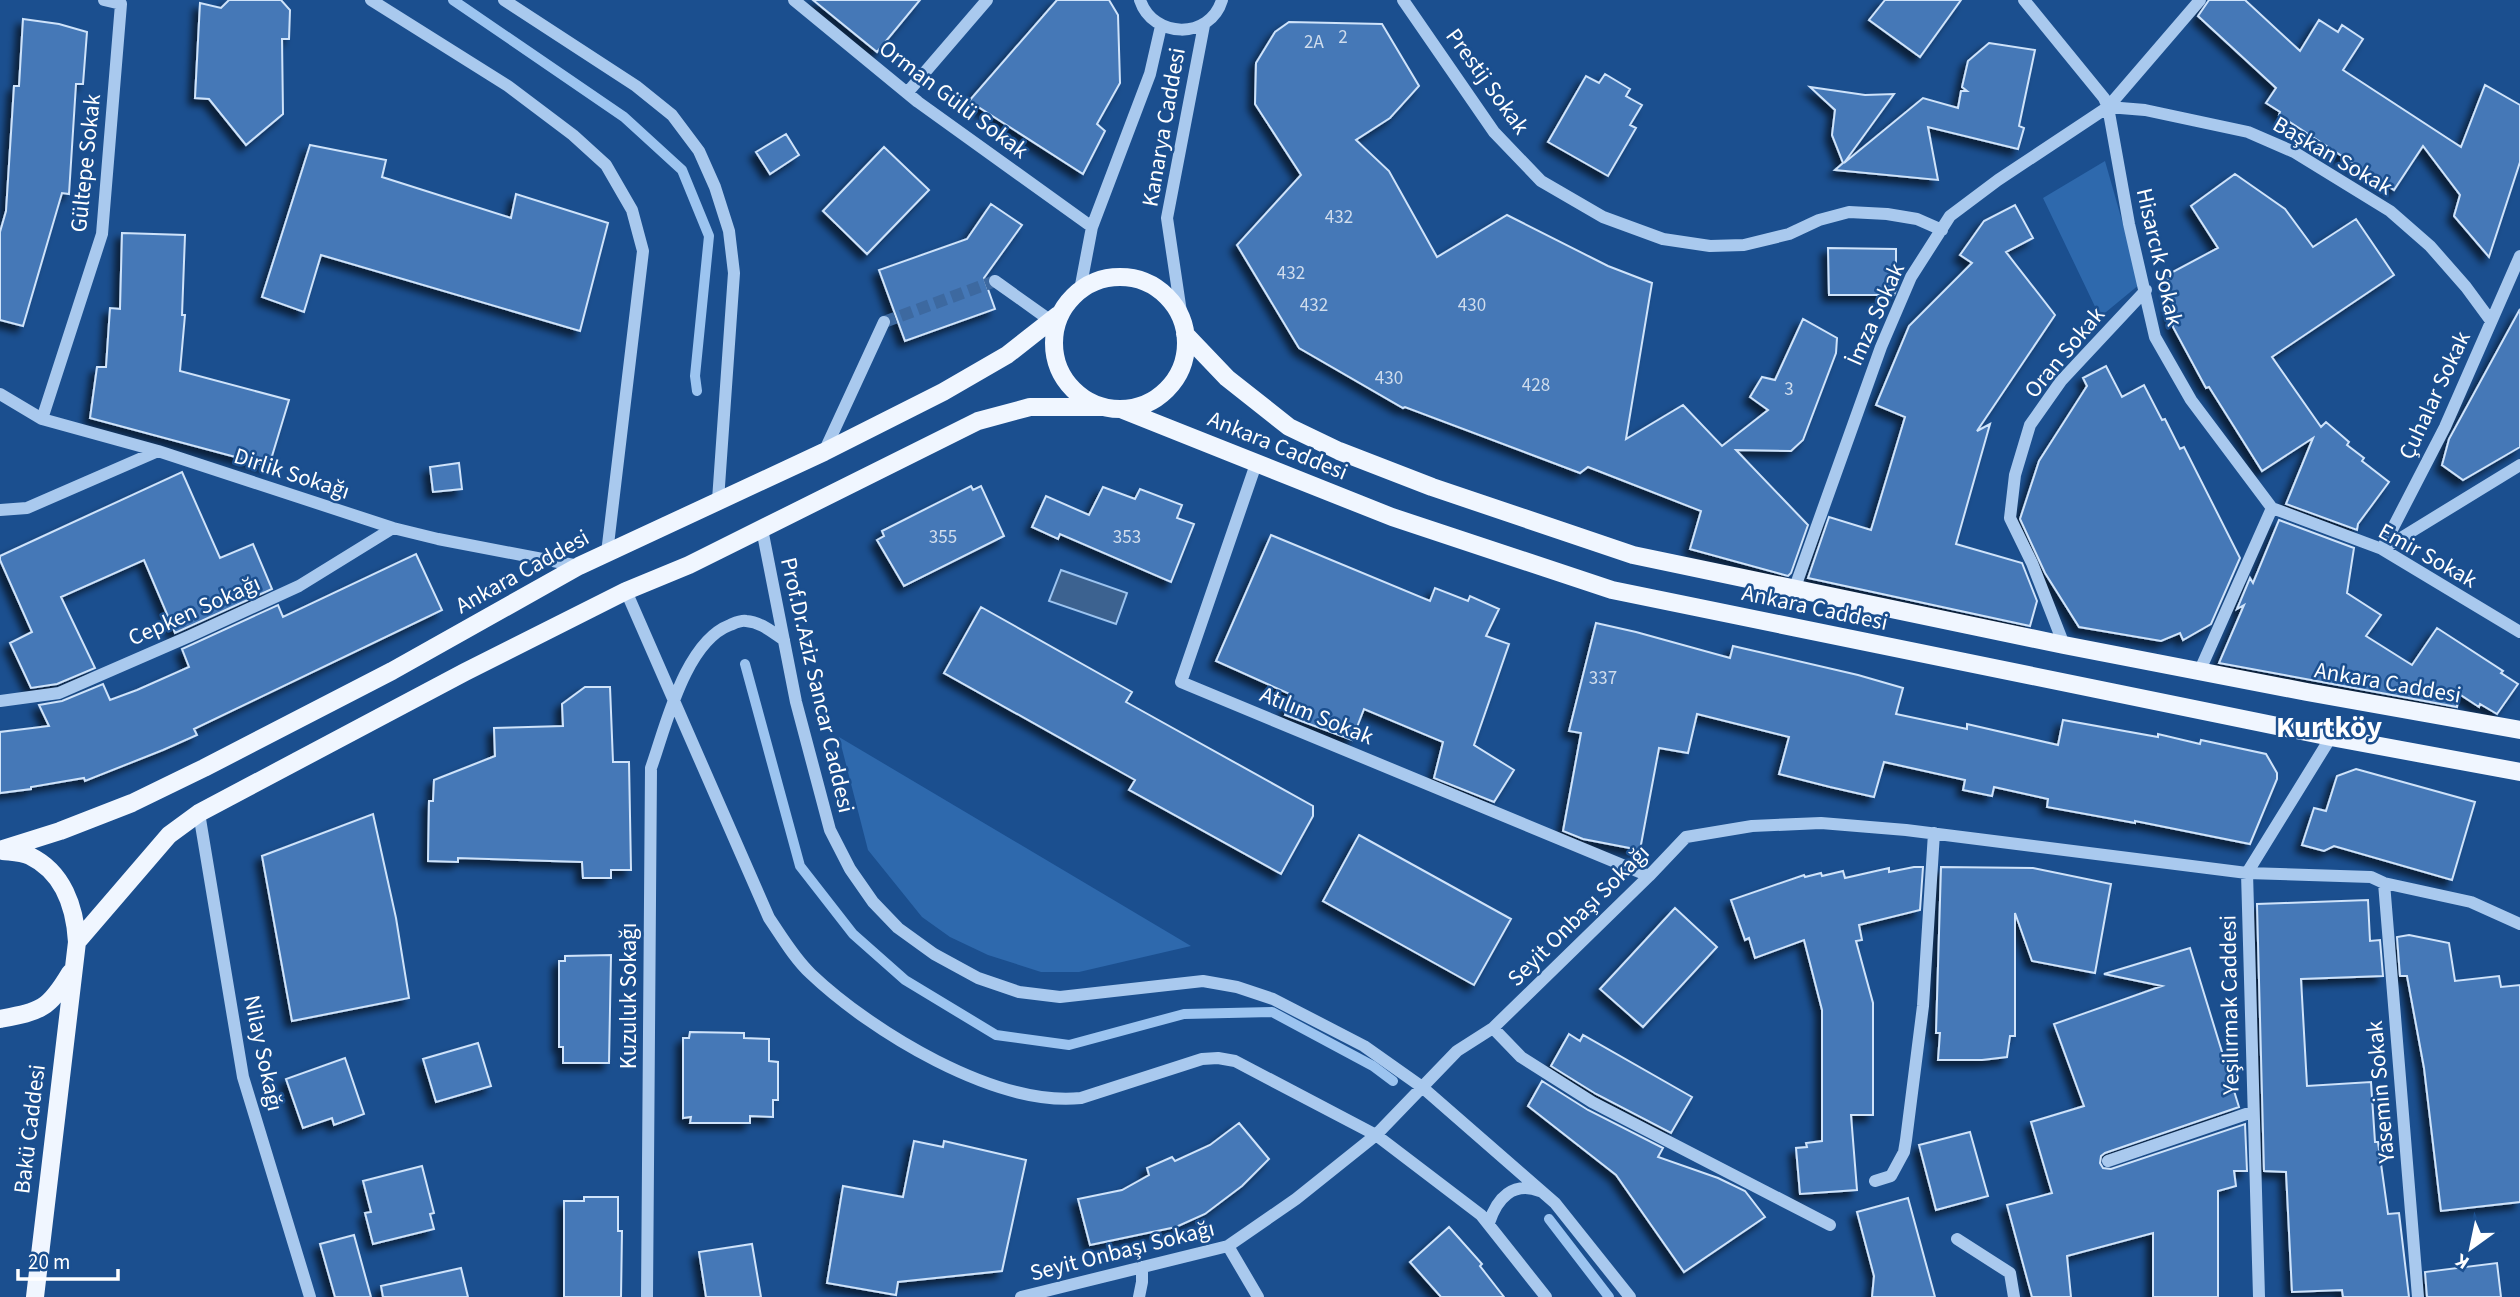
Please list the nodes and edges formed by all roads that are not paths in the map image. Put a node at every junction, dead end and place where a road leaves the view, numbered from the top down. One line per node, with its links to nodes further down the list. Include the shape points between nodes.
1 (104, 0): 12 (street, Gültepe Sokak)
2 (370, 0): 42 (street, via 508,86 573,135 606,165 632,209 643,251)
3 (504, 0): 36 (street, via 636,86 672,115 699,151 715,187 729,231 734,273)
4 (794, 0): 16 (street, Orman Gülü Sokak)
5 (988, 0): 16 (street)
6 (1140, 0): 15 (street, via 1150,18)
7 (1223, 0): 14 (street)
8 (1403, 0): 19 (street, Prestij Sokak, via 1494,132 1541,181 1603,217 1662,240 1710,246 1744,245 1849,212 1917,219)
9 (2024, 0): 13 (street, Hisarcık Sokak)
10 (2036, 0): 13 (street)
11 (2200, 0): 17 (street, İmza Sokak)
12 (121, 2): 31 (street, Gültepe Sokak, via 102,234)
13 (2038, 17): 17 (street, Hisarcık Sokak)
14 (1204, 25): 15 (street, via 1175,31); 27 (street, Kanarya Caddesi, via 1167,218)
15 (1161, 26): 18 (street, Kanarya Caddesi, via 1150,74)
16 (907, 93): 18 (street, Orman Gülü Sokak)
17 (2108, 107): 19 (street, İmza Sokak, via 1998,180 1950,216); 23 (street, Hisarcık Sokak); 25 (street, Başkan Sokak, via 2145,110 2248,132 2294,152 2390,211 2430,246)
18 (1092, 227): 22 (street, Kanarya Caddesi)
19 (1942, 229): 44 (street, İmza Sokak, via 1911,277 1881,347)
20 (2520, 256): 25 (street, Çuhalar Sokak)
21 (995, 281): 24 (street)
22 (1080, 290): 24 (main road); 27 (main road, via 1110,276 1133,277 1171,300)
23 (2146, 290): 37 (street, Hisarcık Sokak, via 2155,337 2191,400); 48 (street, Oran Sokak, via 2061,381 2030,425 2015,474 2010,518)
24 (1055, 318): 29 (main road, via 1055,361 1065,381 1081,397); 33 (main road, Ankara Caddesi, via 1007,355)
25 (2491, 321): 41 (street, Çuhalar Sokak, via 2445,428)
26 (884, 322): 33 (street)
27 (1184, 327): 30 (main road, via 1184,361 1176,380 1161,395); 44 (main road, Ankara Caddesi, via 1251,399 1289,427 1339,451 1432,488 1633,555)
28 (0, 394): 31 (street, Dirlik Sokağı)
29 (1102, 407): 30 (main road); 40 (main road, via 1030,407 978,421)
30 (1123, 410): 34 (main road, Ankara Caddesi)
31 (42, 419): 32 (street, Dirlik Sokağı)
32 (158, 451): 38 (street, via 26,508); 39 (street, Dirlik Sokağı)
33 (824, 452): 36 (main road, Ankara Caddesi)
34 (1256, 464): 53 (main road, Ankara Caddesi, via 1392,517 1612,590); 59 (street, Atılım Sokak, via 1181,682)
35 (2520, 464): 41 (street)
36 (719, 500): 42 (main road, Ankara Caddesi)
37 (2272, 508): 41 (street, Emir Sokak); 49 (street)
38 (0, 510)
39 (393, 528): 43 (street, Dirlik Sokağı); 51 (street, Cepken Sokağı, via 299,586 190,636 60,693)
40 (762, 529): 45 (main road); 47 (street, Prof.Dr.Aziz Sancar Caddesi)
41 (2382, 549): 46 (street, Emir Sokak)
42 (607, 553): 43 (main road, Ankara Caddesi)
43 (579, 566): 57 (main road, Ankara Caddesi, via 392,671 192,774 132,803)
44 (1794, 590): 48 (main road, Ankara Caddesi)
45 (626, 591): 50 (street); 55 (main road)
46 (2520, 632)
47 (784, 640): 50 (street, Kuzuluk Sokağı, via 743,620 725,627 696,655); 66 (street, Prof.Dr.Aziz Sancar Caddesi, via 801,721 838,849 873,902 898,928 934,954 1009,989 1060,997 1203,981 1237,987 1273,999 1364,1046)
48 (2064, 645): 49 (main road, Ankara Caddesi)
49 (2200, 670): 52 (main road, Ankara Caddesi)
50 (674, 700): 68 (street, via 769,918 809,972 880,1028 970,1076 1012,1091 1060,1100 1103,1092 1202,1059 1235,1061); 79 (street, Kuzuluk Sokağı, via 651,768)
51 (0, 701)
52 (2520, 730)
53 (2332, 737): 54 (main road, Ankara Caddesi); 58 (street)
54 (2520, 772)
55 (199, 813): 62 (main road, via 169,835); 78 (street, Nilay Sokağı, via 243,1077)
56 (1934, 833): 58 (street, Seyit Onbaşı Sokağı); 59 (street, Seyit Onbaşı Sokağı, via 1821,823 1752,826 1686,836); 70 (street, via 1923,1006 1906,1140 1891,1176)
57 (0, 850): 62 (main road, Bakü Caddesi, via 28,855 55,872 76,918)
58 (2247, 873): 60 (street, Seyit Onbaşı Sokağı, via 2371,877); 67 (street, Yeşilırmak Caddesi)
59 (1649, 876): 65 (street, Seyit Onbaşı Sokağı)
60 (2384, 883): 61 (street, Seyit Onbaşı Sokağı, via 2471,902); 87 (street, Yasemin Sokak)
61 (2520, 924)
62 (77, 942): 63 (main road, Bakü Caddesi)
63 (74, 967): 64 (main road, via 47,1006); 77 (main road, Bakü Caddesi)
64 (0, 1019)
65 (1493, 1028): 66 (street, Seyit Onbaşı Sokağı, via 1457,1051); 73 (street, via 1521,1057 1592,1102)
66 (1422, 1087): 68 (street, Seyit Onbaşı Sokağı); 71 (street, Prof.Dr.Aziz Sancar Caddesi)
67 (2252, 1112): 69 (street); 86 (street, Yeşilırmak Caddesi)
68 (1376, 1135): 72 (street); 75 (street, Seyit Onbaşı Sokağı)
69 (2108, 1161)
70 (1875, 1181)
71 (1544, 1192): 72 (street, via 1522,1187 1510,1192); 84 (street, Prof.Dr.Aziz Sancar Caddesi)
72 (1489, 1223): 83 (street)
73 (1830, 1225)
74 (1957, 1239): 85 (street, via 2010,1273)
75 (1228, 1246): 76 (street, Seyit Onbaşı Sokağı); 82 (street)
76 (1142, 1267): 80 (street, Seyit Onbaşı Sokağı); 81 (street)
77 (35, 1297)
78 (310, 1297)
79 (647, 1297)
80 (1021, 1297)
81 (1139, 1297)
82 (1258, 1297)
83 (1546, 1297)
84 (1630, 1297)
85 (2014, 1297)
86 (2259, 1297)
87 (2418, 1297)

